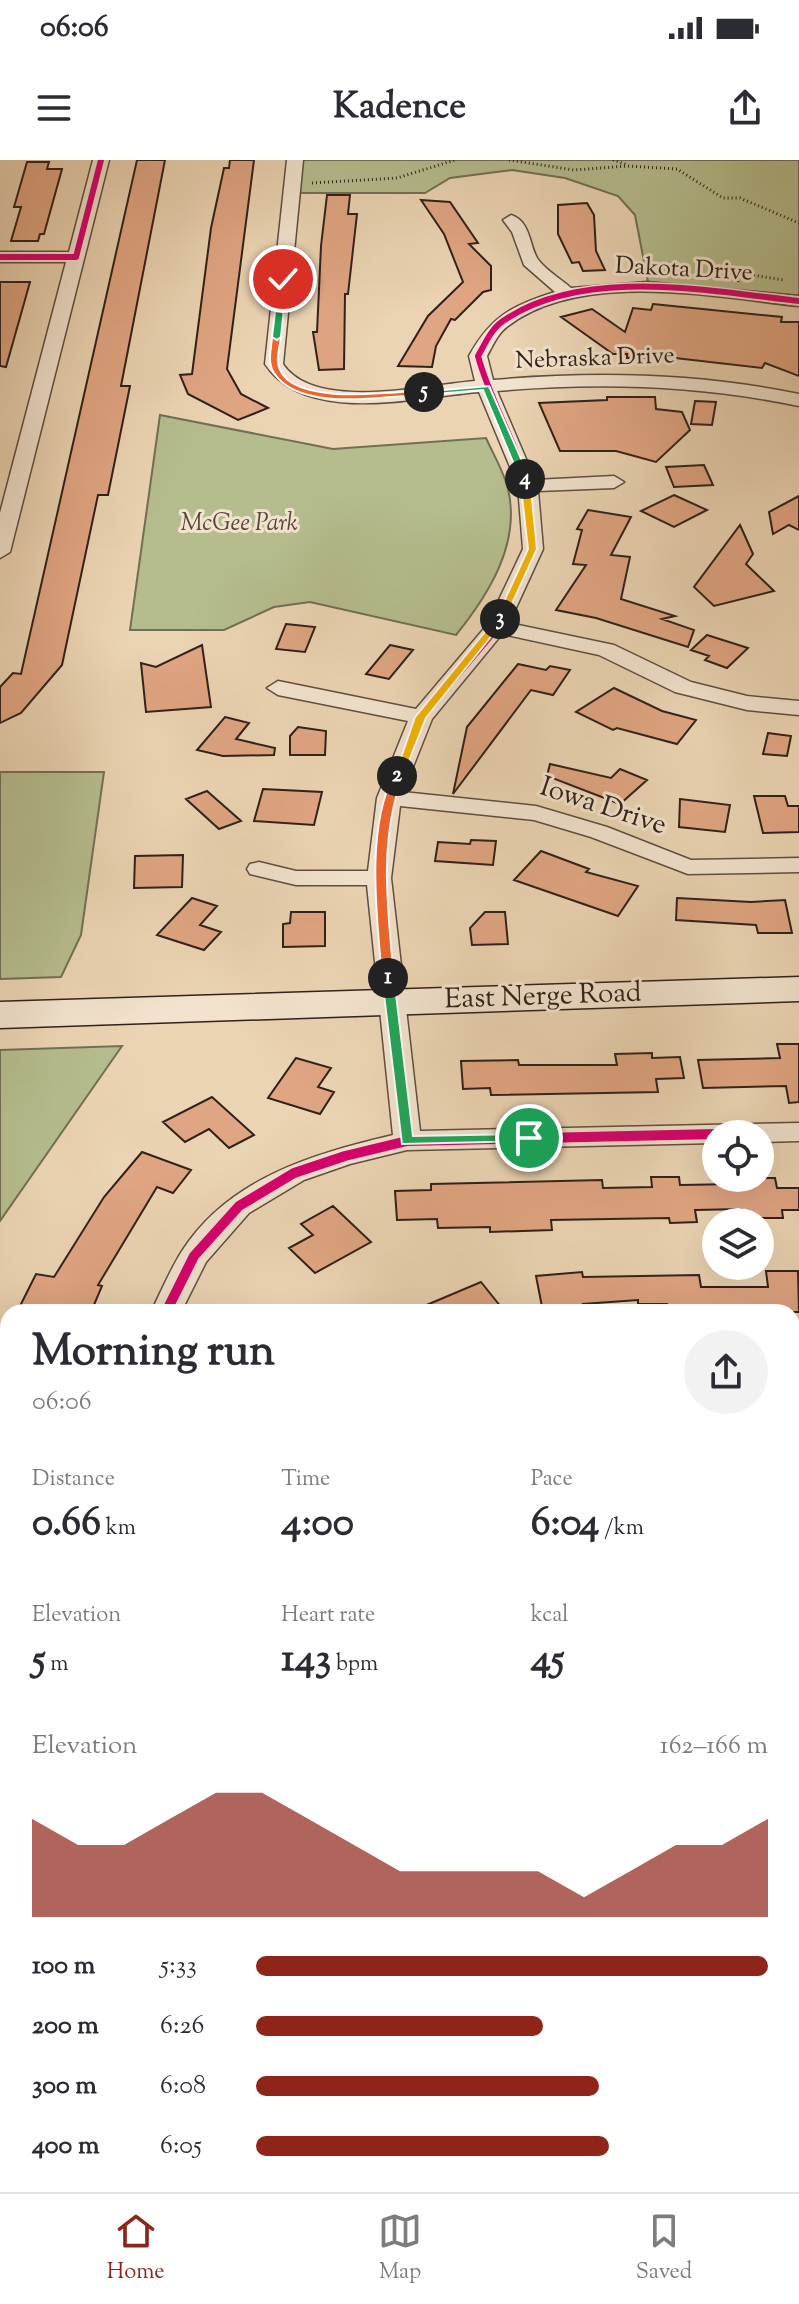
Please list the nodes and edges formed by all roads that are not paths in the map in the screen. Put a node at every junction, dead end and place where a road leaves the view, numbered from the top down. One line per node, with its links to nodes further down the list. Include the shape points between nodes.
1 (101, 160): 5 (street)
2 (295, 160): 8 (street, Nebraska Drive, via 274,364 280,375 293,386 347,398)
3 (511, 220): 6 (street, via 530,261)
4 (0, 257): 5 (street)
5 (76, 257): 12 (street)
6 (569, 295): 7 (street, Dakota Drive, via 648,287); 8 (street, Dakota Drive, via 501,322 478,356)
7 (799, 301)
8 (486, 387): 9 (street, Nebraska Drive, via 629,378 701,381); 11 (street, Dakota Drive)
9 (799, 400)
10 (614, 482): 11 (street)
11 (528, 486): 13 (street, Dakota Drive, via 533,549)
12 (0, 552)
13 (497, 627): 15 (street, via 606,650 683,687 747,703); 16 (street, Dakota Drive)
14 (278, 688): 16 (street)
15 (799, 708)
16 (421, 717): 17 (street, Dakota Drive)
17 (389, 798): 18 (street, Iowa Drive, via 536,813 688,867); 20 (street, Dakota Drive)
18 (799, 865)
19 (259, 869): 20 (street, via 296,878)
20 (379, 878): 22 (street, Dakota Drive)
21 (799, 989): 22 (main road, East Nerge Road)
22 (390, 1002): 23 (main road, East Nerge Road); 27 (street, Dakota Drive)
23 (0, 1015)
24 (799, 1132): 25 (street)
25 (774, 1133)
26 (702, 1134): 27 (street)
27 (407, 1141): 28 (street, via 294,1173 239,1206 194,1256)
28 (170, 1304)

